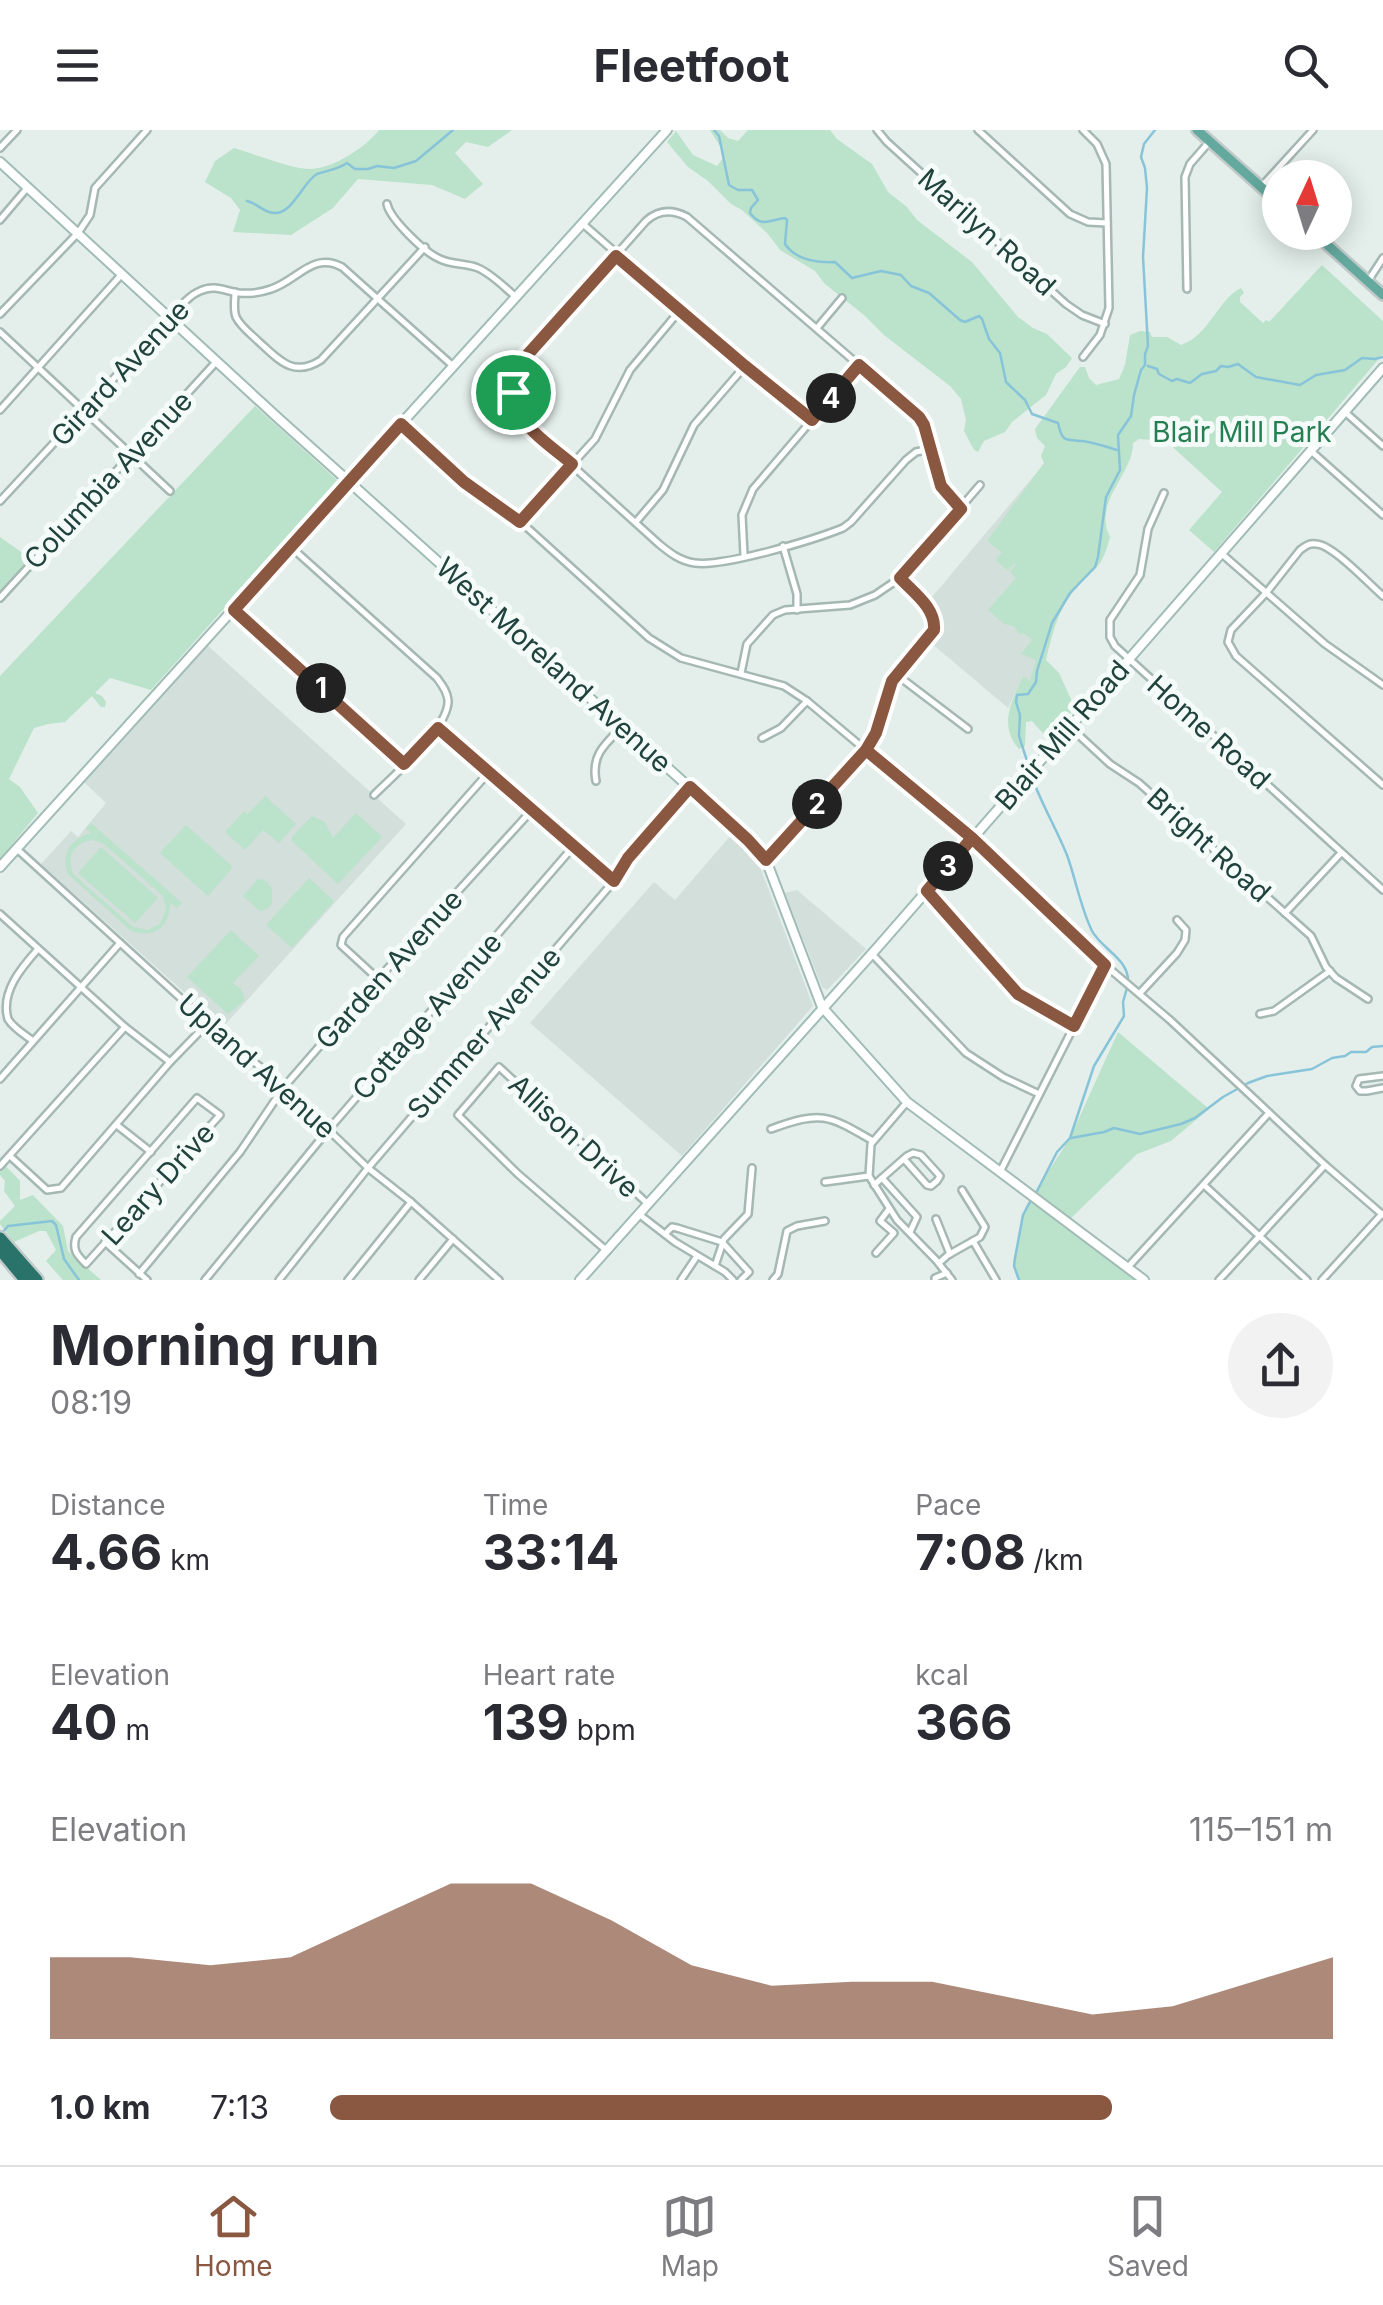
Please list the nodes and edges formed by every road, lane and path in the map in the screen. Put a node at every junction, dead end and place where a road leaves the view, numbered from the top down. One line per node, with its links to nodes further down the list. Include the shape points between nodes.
1 (18, 130): 10 (street)
2 (147, 130): 19 (street, via 94,188 90,215)
3 (667, 130): 18 (street)
4 (877, 130): 35 (street, Marilyn Road, via 1066,304)
5 (978, 130): 17 (street, via 1070,214)
6 (1083, 130): 17 (street, via 1106,164)
7 (1198, 130): 9 (main road)
8 (1313, 130): 11 (street)
9 (1210, 141): 13 (main road); 26 (street, via 1185,177)
10 (0, 148)
11 (1286, 160)
12 (0, 162): 14 (street, West Moreland Avenue)
13 (1262, 187)
14 (28, 188): 16 (street); 19 (street, West Moreland Avenue)
15 (387, 204): 20 (street)
16 (0, 220)
17 (1107, 223): 35 (street)
18 (582, 224): 22 (street); 29 (street)
19 (78, 233): 24 (street, West Moreland Avenue); 33 (street)
20 (424, 248): 29 (street, via 484,271); 30 (street)
21 (1333, 250): 25 (main road)
22 (616, 256): 32 (street); 36 (street, via 650,218 680,213); 54 (street, via 514,378 518,415)
23 (1383, 258): 25 (street)
24 (122, 274): 34 (street, West Moreland Avenue); 43 (street)
25 (1368, 281): 28 (main road)
26 (1186, 289)
27 (235, 292): 30 (street, Girard Avenue, via 269,290 324,261 342,266); 30 (street, via 242,325 284,364 300,368 322,360); 34 (street, Girard Avenue, via 202,290)
28 (1383, 295)
29 (516, 297): 41 (street)
30 (378, 298): 41 (street, Girard Avenue)
31 (842, 298): 36 (street)
32 (681, 309): 42 (street); 54 (street, via 630,370 600,432)
33 (0, 314)
34 (170, 318): 39 (street, West Moreland Avenue); 46 (street, Girard Avenue)
35 (1105, 324): 38 (street)
36 (816, 328): 40 (street)
37 (0, 332): 43 (street)
38 (1082, 357)
39 (217, 362): 53 (street, Columbia Avenue); 55 (street, West Moreland Avenue)
40 (859, 365): 48 (street); 51 (street, via 919,417)
41 (452, 366): 49 (street)
42 (745, 366): 48 (street); 63 (street, via 694,425 663,490)
43 (39, 368): 45 (street); 46 (street)
44 (1381, 374): 47 (street, Blair Mill Road)
45 (0, 410)
46 (84, 412): 53 (street); 59 (street, Girard Avenue)
47 (1345, 412): 50 (street); 52 (street, Blair Mill Road)
48 (812, 420): 67 (street, via 753,489 742,523)
49 (401, 424): 55 (street); 62 (street)
50 (1383, 446)
51 (930, 449): 60 (street, via 941,486); 64 (street, via 906,460 843,528)
52 (1311, 451): 61 (street); 66 (street, Blair Mill Road)
53 (132, 456): 57 (street); 71 (street, Columbia Avenue)
54 (572, 464): 62 (street); 63 (street)
55 (349, 482): 65 (street); 79 (street, West Moreland Avenue)
56 (980, 484): 60 (street)
57 (170, 491)
58 (1164, 493): 74 (street, Home Road, via 1148,528 1140,574 1110,620 1110,637)
59 (0, 502)
60 (961, 509): 68 (street)
61 (1383, 515)
62 (520, 522): 75 (street, via 649,638 681,658)
63 (635, 524): 67 (street, via 686,561 711,564)
64 (784, 546): 67 (street); 73 (street)
65 (291, 547): 72 (street); 81 (street, via 441,683 448,703)
66 (1222, 554): 69 (street); 74 (street, Blair Mill Road)
67 (744, 556)
68 (900, 578): 73 (street, via 863,601); 76 (street, via 935,625)
69 (1266, 593): 70 (street, via 1300,550 1315,544); 77 (street); 88 (street, via 1231,630 1231,650)
70 (1383, 596)
71 (0, 598)
72 (234, 610): 85 (street); 94 (street)
73 (798, 610): 75 (street, via 777,612 752,636)
74 (1128, 659): 80 (street, Blair Mill Road); 95 (street, Home Road)
75 (741, 674): 78 (street, via 784,686)
76 (897, 675): 82 (street); 84 (street)
77 (1383, 685)
78 (807, 701): 83 (street); 84 (street)
79 (622, 727): 87 (street, via 595,758); 89 (street, West Moreland Avenue)
80 (1069, 727): 92 (street, Blair Mill Road); 101 (street, Bright Road)
81 (438, 728): 85 (street); 86 (street)
82 (968, 729)
83 (762, 738)
84 (866, 750): 92 (street); 96 (street)
85 (404, 764): 90 (street)
86 (489, 772): 91 (street); 109 (street, via 343,937 341,944)
87 (596, 781)
88 (1383, 786)
89 (690, 787): 96 (street, West Moreland Avenue); 98 (street, Summer Avenue)
90 (374, 795)
91 (532, 810): 93 (street); 109 (street, Garden Avenue)
92 (972, 838): 100 (street, Blair Mill Road); 107 (street)
93 (573, 846): 98 (street); 128 (street, Cottage Avenue)
94 (17, 849): 97 (street); 104 (street, Upland Avenue)
95 (1342, 852): 99 (street, Home Road); 101 (street, Bright Road)
96 (766, 860): 113 (street, West Moreland Avenue)
97 (0, 867)
98 (614, 881): 136 (street, Summer Avenue)
99 (1383, 890)
100 (927, 891): 106 (street, Blair Mill Road); 117 (street, via 1018,994)
101 (1285, 913): 108 (street, via 1311,936)
102 (0, 914): 105 (street)
103 (1177, 920): 111 (street, via 1186,930 1182,944)
104 (120, 943): 110 (street); 115 (street, Upland Avenue)
105 (38, 949): 110 (street); 118 (street, via 3,1000 10,1023)
106 (872, 954): 113 (street, Blair Mill Road); 124 (street, via 966,1053)
107 (1105, 965): 111 (street); 117 (street)
108 (1330, 971): 112 (street); 114 (street, via 1274,1012)
109 (378, 979): 122 (street, Garden Avenue)
110 (82, 988): 116 (street); 118 (street)
111 (1137, 991): 126 (street)
112 (1368, 1000)
113 (822, 1008): 125 (street, West Moreland Avenue); 146 (street, Blair Mill Road)
114 (1260, 1014)
115 (208, 1023): 119 (street); 122 (street, Upland Avenue)
116 (125, 1026): 119 (street); 132 (street)
117 (1074, 1026): 124 (street)
118 (32, 1040): 121 (street)
119 (170, 1062): 127 (street)
120 (1383, 1076): 123 (street, via 1359,1079 1356,1086 1367,1092)
121 (0, 1079)
122 (284, 1086): 128 (street, Upland Avenue); 168 (street, Garden Avenue, via 240,1152)
123 (1383, 1088)
124 (1039, 1094): 138 (street)
125 (908, 1102): 130 (street); 138 (street, West Moreland Avenue)
126 (1270, 1113): 134 (street); 143 (street)
127 (117, 1125): 131 (street, Leary Drive); 132 (street, via 61,1188 47,1190)
128 (329, 1129): 136 (street, Upland Avenue); 172 (street, Cottage Avenue)
129 (771, 1129): 130 (street, via 805,1117 830,1119)
130 (872, 1142): 139 (street)
131 (151, 1152): 156 (street, Leary Drive, via 74,1245 86,1264); 156 (street, Leary Drive, via 197,1098 220,1115)
132 (10, 1156): 135 (street)
133 (904, 1159): 133 (street, via 918,1153 940,1176 938,1182 927,1184); 140 (street)
134 (1325, 1165): 149 (street); 154 (street)
135 (0, 1166)
136 (368, 1168): 145 (street, Upland Avenue); 173 (street, Summer Avenue)
137 (752, 1168): 157 (street, via 748,1214)
138 (1000, 1172): 166 (street, West Moreland Avenue)
139 (870, 1176): 141 (street); 142 (street)
140 (882, 1178): 142 (street); 152 (street, via 917,1217)
141 (824, 1182)
142 (874, 1185): 147 (street)
143 (1204, 1185): 154 (street); 166 (street)
144 (962, 1190): 158 (street, via 985,1227)
145 (412, 1202): 155 (street, Upland Avenue); 174 (street)
146 (649, 1205): 148 (street, Blair Mill Road); 160 (street, Allison Drive, via 500,1067 458,1115)
147 (890, 1210): 152 (street); 161 (street, via 880,1221 894,1233)
148 (640, 1215): 153 (street); 160 (street, Blair Mill Road)
149 (1382, 1215): 188 (street)
150 (936, 1219): 162 (street)
151 (824, 1221): 181 (street, via 787,1231)
152 (910, 1232): 164 (street)
153 (665, 1234): 157 (street, via 677,1228); 163 (street)
154 (1260, 1236): 186 (street); 187 (street)
155 (453, 1239): 175 (street); 176 (street, Upland Avenue)
156 (104, 1242): 168 (street)
157 (722, 1242): 165 (street); 180 (street, via 749,1272)
158 (973, 1242): 162 (street); 184 (street)
159 (2, 1247): 169 (highway); 170 (highway)
160 (606, 1251): 177 (street, Blair Mill Road)
161 (876, 1253)
162 (950, 1254): 164 (street)
163 (697, 1256): 165 (street); 178 (street)
164 (939, 1263): 167 (street)
165 (715, 1266): 179 (street)
166 (1128, 1267): 185 (street, West Moreland Avenue)
167 (947, 1272): 182 (street); 183 (street)
168 (139, 1274): 171 (street)
169 (25, 1280)
170 (36, 1280)
171 (147, 1280)
172 (204, 1280)
173 (278, 1280)
174 (348, 1280)
175 (419, 1280)
176 (499, 1280)
177 (580, 1280)
178 (681, 1280)
179 (732, 1280)
180 (742, 1280)
181 (773, 1280)
182 (935, 1280)
183 (952, 1280)
184 (996, 1280)
185 (1144, 1280)
186 (1220, 1280)
187 (1308, 1280)
188 (1322, 1280)

